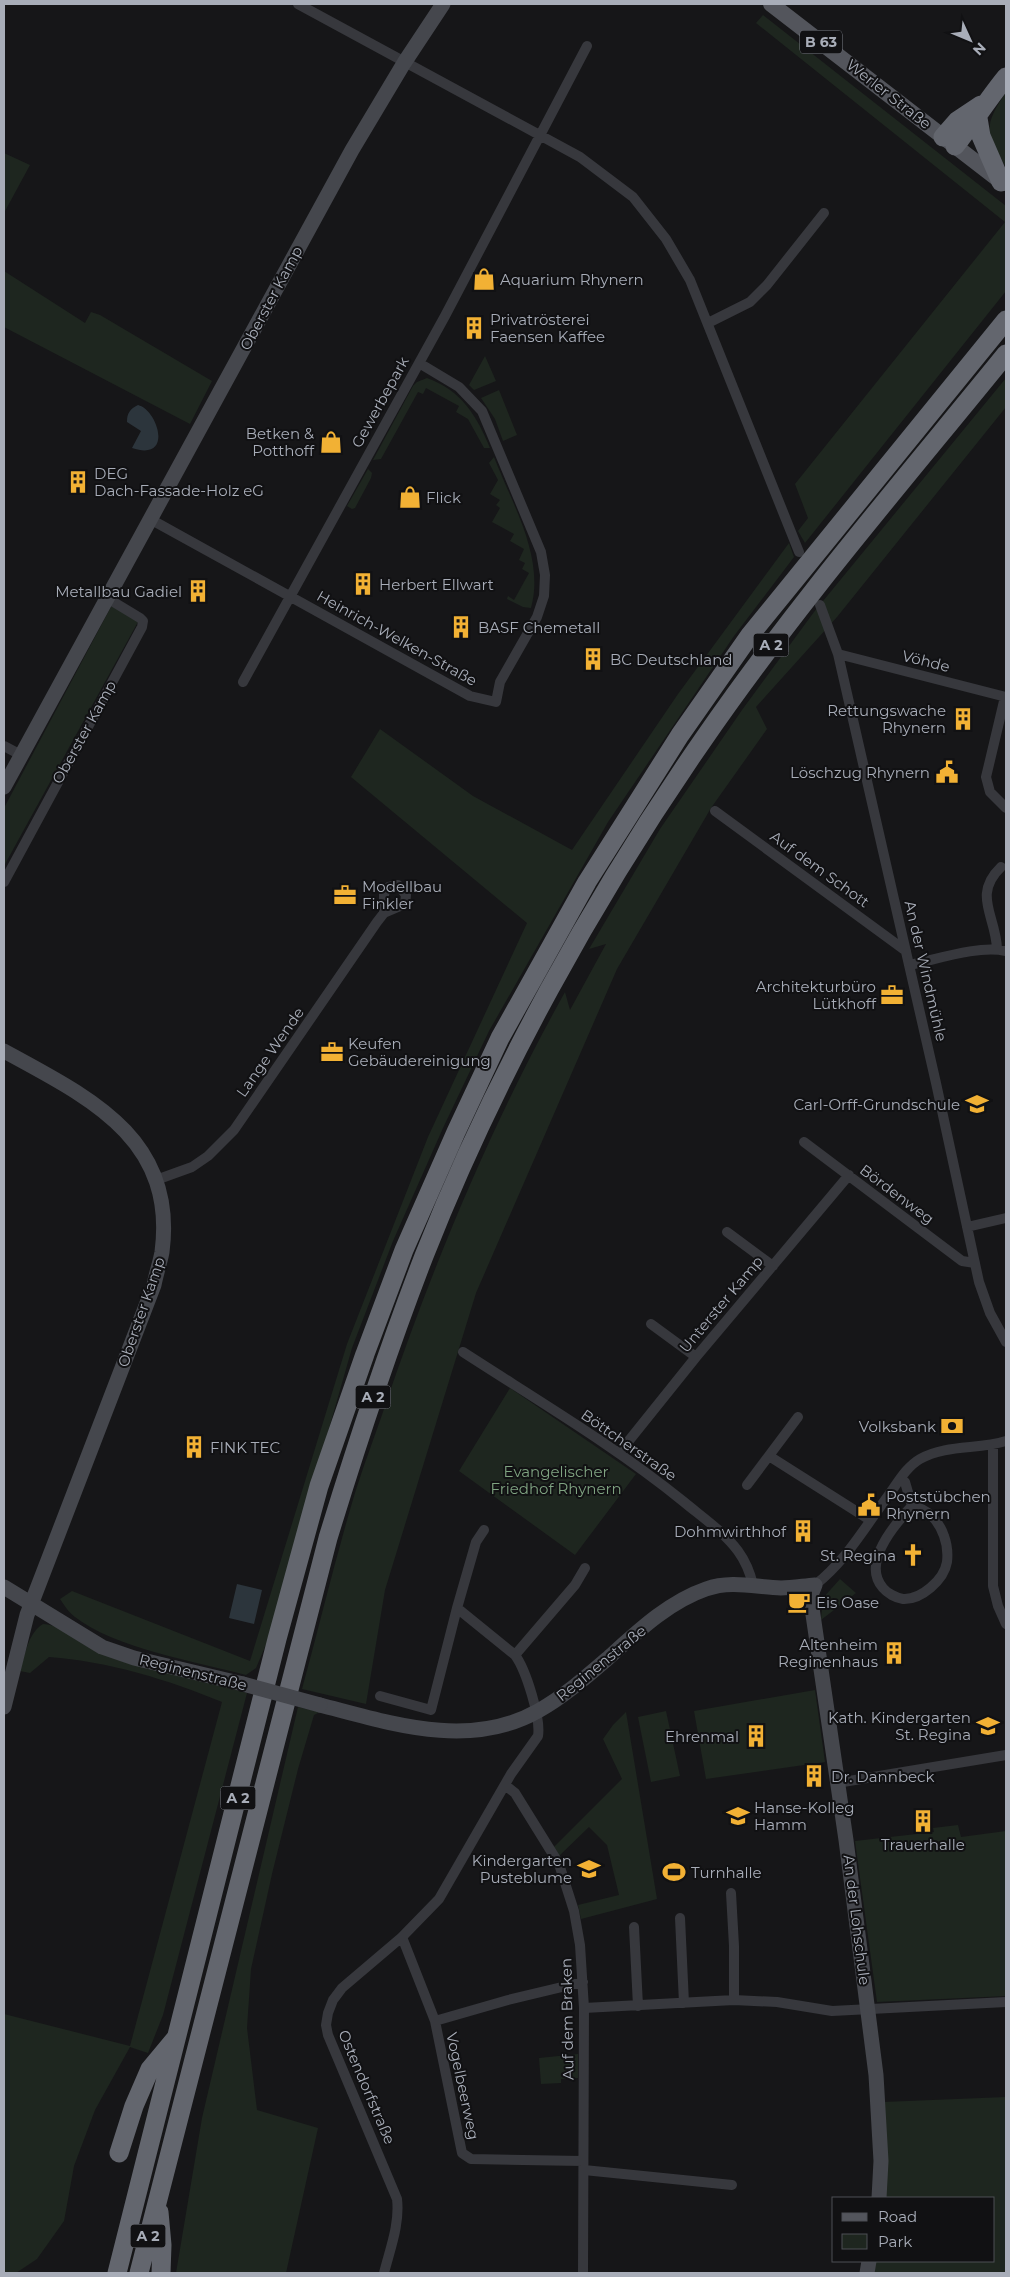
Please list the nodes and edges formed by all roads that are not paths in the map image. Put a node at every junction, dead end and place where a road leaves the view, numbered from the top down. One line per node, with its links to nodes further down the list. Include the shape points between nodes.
1 (298, 4): 5 (street)
2 (443, 4): 5 (main road, Oberster Kamp)
3 (771, 4): 9 (main road, Werler Straße / B 63)
4 (587, 46): 8 (street, Gewerbepark)
5 (404, 62): 8 (street); 16 (main road, Oberster Kamp, via 328,193)
6 (1006, 77): 7 (highway)
7 (981, 110): 9 (highway); 10 (highway, via 981,136)
8 (541, 135): 13 (street, via 580,157 633,197 666,239 690,280); 15 (street, Gewerbepark)
9 (949, 141): 10 (main road, Werler Straße / B 63)
10 (1004, 184)
11 (824, 213): 13 (street, via 750,302)
12 (1006, 320): 84 (highway, A 2, via 798,575 723,674 586,882 500,1038 404,1250 319,1486 277,1639)
13 (708, 323): 17 (street)
14 (1006, 354): 89 (highway, A 2, via 813,590 702,740 567,959 475,1138 426,1253 377,1384 345,1483 300,1642)
15 (419, 363): 18 (street, Gewerbepark); 18 (street, Heinrich-Welken-Straße, via 459,387 482,411 541,552 544,596 535,622 500,682 496,702 470,696)
16 (150, 519): 18 (street, Heinrich-Welken-Straße); 19 (main road, Oberster Kamp)
17 (799, 552)
18 (290, 596): 22 (street, Gewerbepark)
19 (107, 598): 25 (main road, Oberster Kamp); 30 (street, Oberster Kamp, via 140,618 142,627)
20 (820, 605): 21 (street, An der Windmühle)
21 (838, 654): 23 (street, Vöhde); 33 (street, An der Windmühle)
22 (243, 682)
23 (1006, 697): 27 (street, via 986,778 990,792)
24 (4, 746): 25 (street)
25 (21, 755): 26 (main road, Oberster Kamp)
26 (4, 786)
27 (1006, 808)
28 (715, 811): 33 (street, Auf dem Schott)
29 (1001, 867): 32 (street, via 991,877 986,891)
30 (4, 882)
31 (384, 913): 38 (street, Lange Wende, via 234,1130 200,1162)
32 (1002, 950): 34 (street)
33 (906, 952): 34 (street, An der Windmühle)
34 (909, 965): 40 (street, An der Windmühle)
35 (4, 1051): 38 (main road, Oberster Kamp, via 84,1096 113,1118 136,1142)
36 (804, 1142): 37 (street, Bördenweg)
37 (849, 1176): 42 (street, Bördenweg, via 962,1261); 43 (street, Unterster Kamp)
38 (156, 1180): 62 (main road, Oberster Kamp, via 164,1228 154,1285)
39 (1006, 1218): 40 (street)
40 (968, 1227): 42 (street, An der Windmühle)
41 (727, 1232): 43 (street)
42 (975, 1263): 45 (street, An der Windmühle, via 986,1302)
43 (773, 1266): 47 (street, Unterster Kamp)
44 (651, 1324): 47 (street)
45 (1006, 1342)
46 (463, 1352): 51 (street, Böttcherstraße)
47 (696, 1357): 51 (street, Unterster Kamp)
48 (798, 1417): 52 (street)
49 (1006, 1441): 50 (street)
50 (993, 1445): 53 (street, via 948,1449 931,1454 914,1463); 64 (street, via 993,1586)
51 (618, 1454): 59 (street, Böttcherstraße, via 716,1528 746,1562)
52 (769, 1456): 54 (street); 56 (street)
53 (900, 1479): 55 (street, via 905,1482); 56 (street)
54 (747, 1485)
55 (912, 1506): 55 (street, via 876,1559 878,1582 887,1592 902,1599 915,1597 926,1590 936,1582 947,1564 945,1539 937,1521)
56 (870, 1520): 60 (street, via 835,1568)
57 (484, 1530): 63 (street, via 476,1542)
58 (585, 1568): 65 (street, via 575,1585)
59 (753, 1585): 60 (main road, Reginenstraße, via 781,1588); 68 (main road, Reginenstraße, via 719,1585 685,1599 637,1632 567,1693)
60 (815, 1585): 70 (main road, An der Lohschule, via 811,1595 812,1608)
61 (4, 1587): 62 (main road, Reginenstraße)
62 (31, 1604): 67 (main road, Oberster Kamp); 68 (main road, Reginenstraße, bridge, via 102,1647 134,1658 409,1727 440,1731 494,1728)
63 (457, 1608): 65 (street); 66 (street, via 431,1710)
64 (1006, 1624)
65 (515, 1655): 68 (street, Ostendorfstraße, via 526,1673)
66 (380, 1696)
67 (4, 1708)
68 (536, 1713): 71 (street, Ostendorfstraße, via 540,1729 538,1736)
69 (1006, 1755): 70 (street)
70 (837, 1783): 82 (main road, An der Lohschule)
71 (505, 1785): 75 (street, Ostendorfstraße, via 438,1899); 76 (street, Auf dem Braken, via 515,1793 559,1864 574,1911)
72 (731, 1893): 77 (street)
73 (680, 1918): 79 (street)
74 (634, 1928): 80 (street)
75 (402, 1937): 83 (street, Vogelbeerweg); 93 (street, Ostendorfstraße, via 342,1988 333,2000 326,2025 397,2199 396,2228)
76 (583, 1982): 81 (street, Auf dem Braken); 83 (street)
77 (734, 2000): 79 (street); 82 (street, via 777,2002 832,2011)
78 (1006, 2002): 82 (street)
79 (684, 2003): 80 (street)
80 (638, 2006): 81 (street)
81 (584, 2008): 86 (street, Auf dem Braken)
82 (868, 2010): 88 (main road, An der Lohschule, via 881,2141)
83 (435, 2021): 86 (street, Vogelbeerweg, via 464,2156)
84 (179, 2034): 85 (highway, via 150,2069); 90 (highway, A 2)
85 (119, 2153)
86 (584, 2165): 87 (street, Vogelbeerweg); 94 (street, Auf dem Braken)
87 (732, 2185)
88 (879, 2197)
89 (158, 2198): 91 (highway, A 2); 92 (highway)
90 (117, 2273)
91 (138, 2273)
92 (161, 2273)
93 (384, 2273)
94 (584, 2273)

